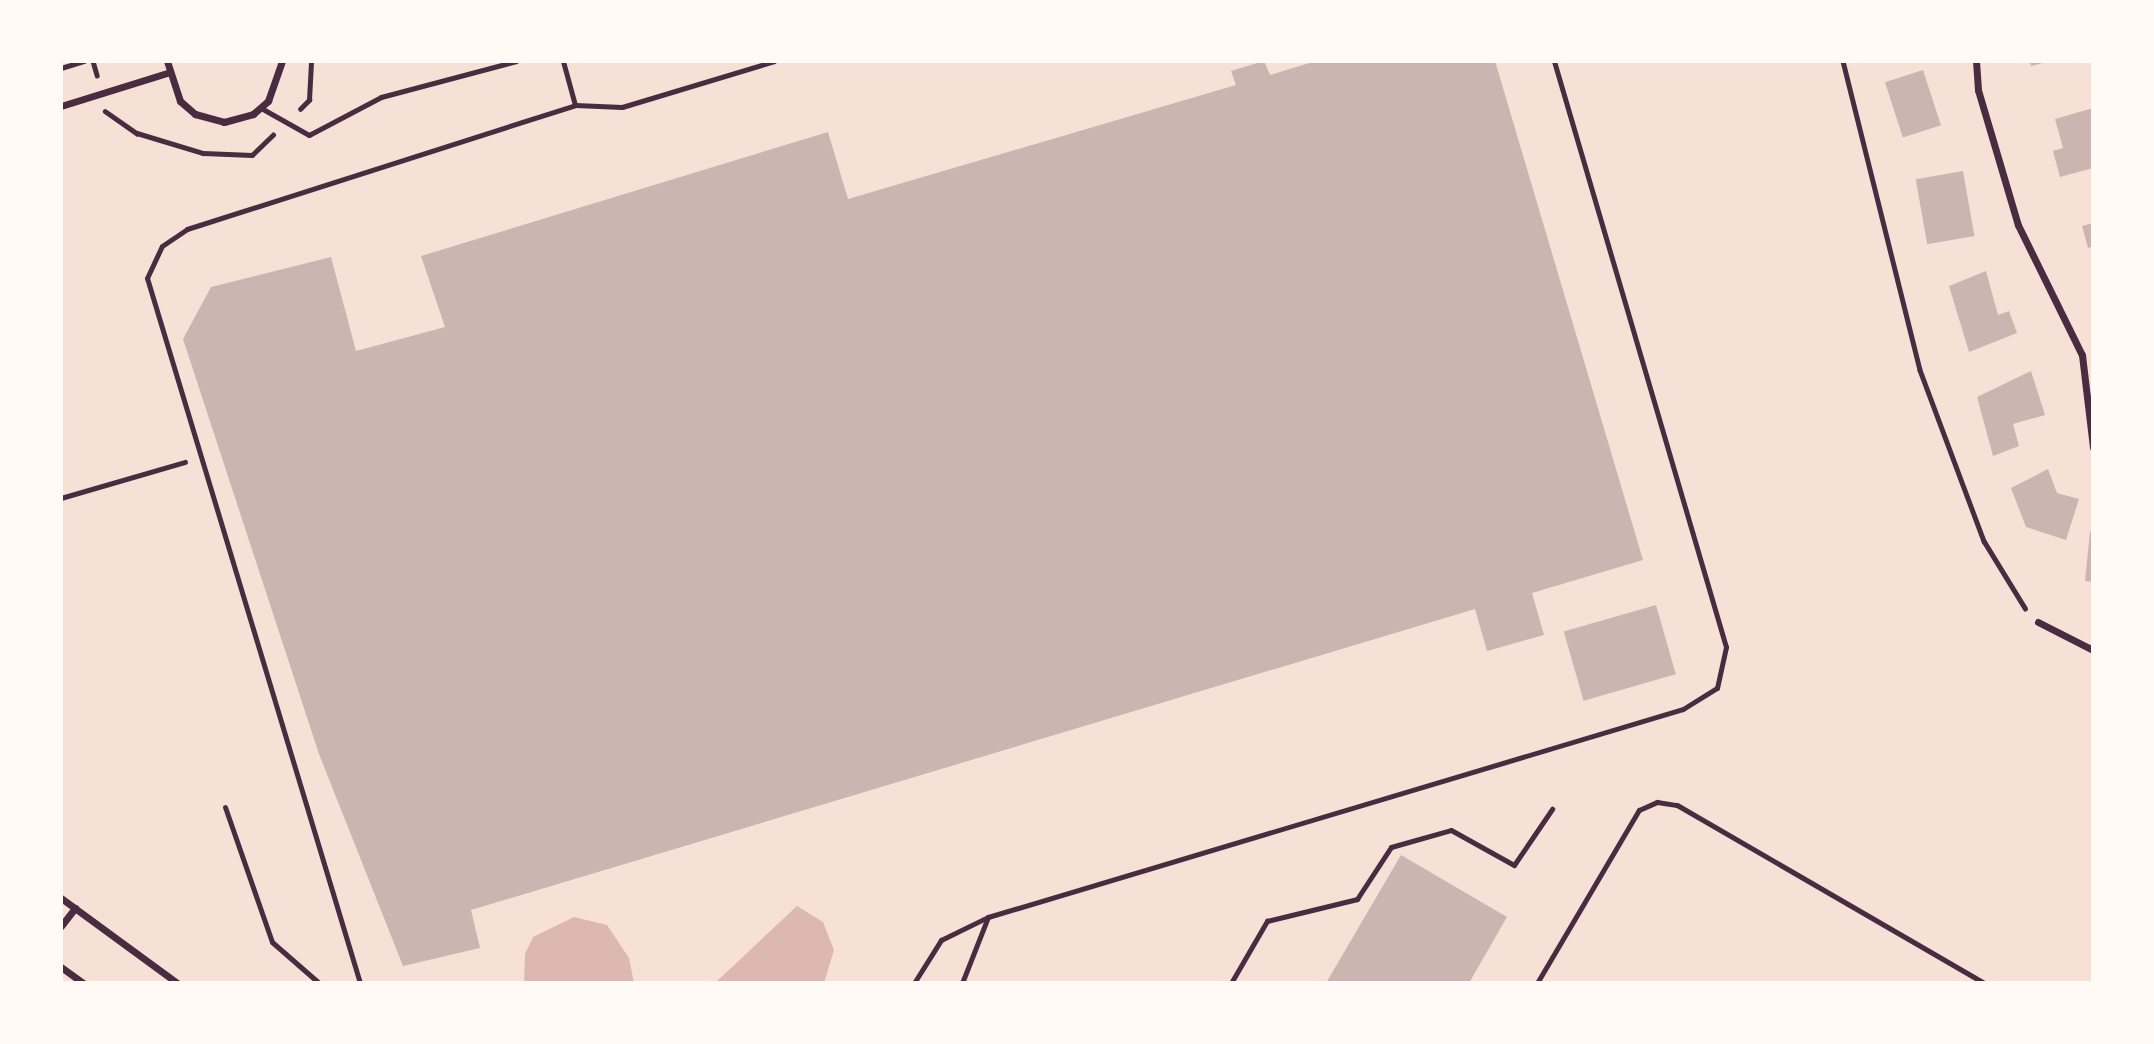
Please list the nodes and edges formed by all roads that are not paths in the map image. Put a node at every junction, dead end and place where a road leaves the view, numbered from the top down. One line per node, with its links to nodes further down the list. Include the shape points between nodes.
1 (167, 61): 8 (street)
2 (282, 61): 11 (street, via 279,84)
3 (516, 61): 11 (lane, via 381,97 309,135)
4 (564, 61): 9 (lane)
5 (774, 61): 9 (lane, via 622,107)
6 (1554, 61): 19 (lane, via 1726,647 1717,688 1683,709)
7 (1976, 61): 12 (street, via 1978,90 2018,225 2082,355)
8 (167, 73): 10 (street); 11 (street, via 180,101 204,118 234,121)
9 (575, 105): 25 (lane, via 187,229 162,246 147,278)
10 (61, 106)
11 (261, 108)
12 (2093, 447)
13 (2038, 622): 14 (street)
14 (2093, 650)
15 (225, 807): 24 (lane, via 272,942)
16 (1552, 808): 28 (lane, via 1514,865 1451,830 1391,847 1357,899 1266,921)
17 (61, 898): 18 (street)
18 (75, 908): 20 (street); 23 (street)
19 (988, 917): 26 (lane, via 941,940); 27 (lane)
20 (61, 926)
21 (61, 967): 22 (street)
22 (83, 983)
23 (177, 983)
24 (319, 983)
25 (360, 983)
26 (914, 983)
27 (962, 983)
28 (1231, 983)
29 (1536, 983): 30 (lane, via 1639,810 1657,802 1677,805)
30 (1984, 983)

